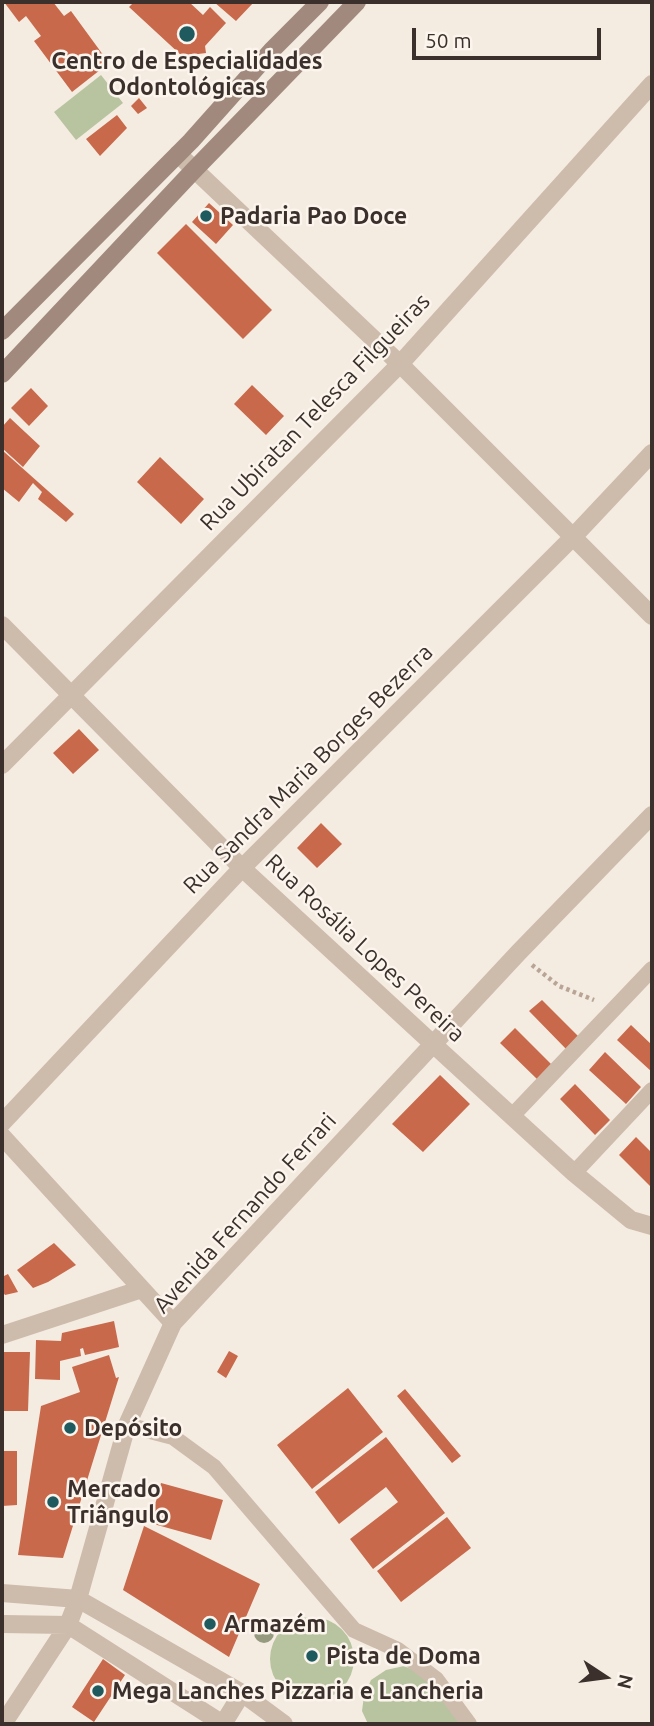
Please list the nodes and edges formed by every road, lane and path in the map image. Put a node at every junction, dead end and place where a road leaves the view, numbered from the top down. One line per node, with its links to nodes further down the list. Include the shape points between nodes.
1 (320, 2): 4 (main road)
2 (356, 2): 5 (main road)
3 (652, 84): 7 (street, Rua Ubiratan Telesca Filgueiras)
4 (178, 154): 5 (street); 6 (main road)
5 (194, 170): 7 (street); 8 (main road)
6 (2, 331)
7 (400, 364): 10 (street); 13 (street, Rua Ubiratan Telesca Filgueiras)
8 (2, 374)
9 (652, 453): 10 (street, Rua Sandra Maria Borges Bezerra)
10 (573, 537): 11 (street); 16 (street, Rua Sandra Maria Borges Bezerra)
11 (652, 616)
12 (2, 625): 13 (street, Rua Rosália Lopes Pereira)
13 (71, 693): 14 (street, Rua Ubiratan Telesca Filgueiras); 16 (street, Rua Rosália Lopes Pereira)
14 (2, 765)
15 (652, 815): 17 (street, Avenida Fernando Ferrari)
16 (243, 868): 20 (street, Rua Rosália Lopes Pereira); 23 (street, Rua Sandra Maria Borges Bezerra)
17 (519, 952): 19 (path, via 541,974 576,995); 20 (street, Avenida Fernando Ferrari)
18 (652, 969): 19 (lane)
19 (620, 1003): 22 (lane)
20 (433, 1044): 22 (street, Rua Rosália Lopes Pereira); 28 (street, Avenida Fernando Ferrari)
21 (652, 1090): 25 (lane)
22 (512, 1116): 25 (street, Rua Rosália Lopes Pereira)
23 (2, 1123)
24 (2, 1136): 27 (street)
25 (574, 1173): 26 (street, Rua Rosália Lopes Pereira, via 631,1220)
26 (652, 1226)
27 (142, 1289): 28 (street); 29 (street)
28 (173, 1323): 30 (street, Avenida Fernando Ferrari)
29 (2, 1335)
30 (127, 1425): 32 (street, Avenida Fernando Ferrari); 39 (lane, via 173,1437 214,1467 354,1630 398,1650 436,1679)
31 (2, 1593): 32 (street)
32 (78, 1599): 34 (street, Avenida Fernando Ferrari); 35 (street)
33 (2, 1624): 34 (street)
34 (68, 1625): 36 (street, Avenida Fernando Ferrari); 37 (street)
35 (242, 1693): 37 (street); 38 (street)
36 (3, 1724)
37 (223, 1724)
38 (284, 1724)
39 (469, 1724)

